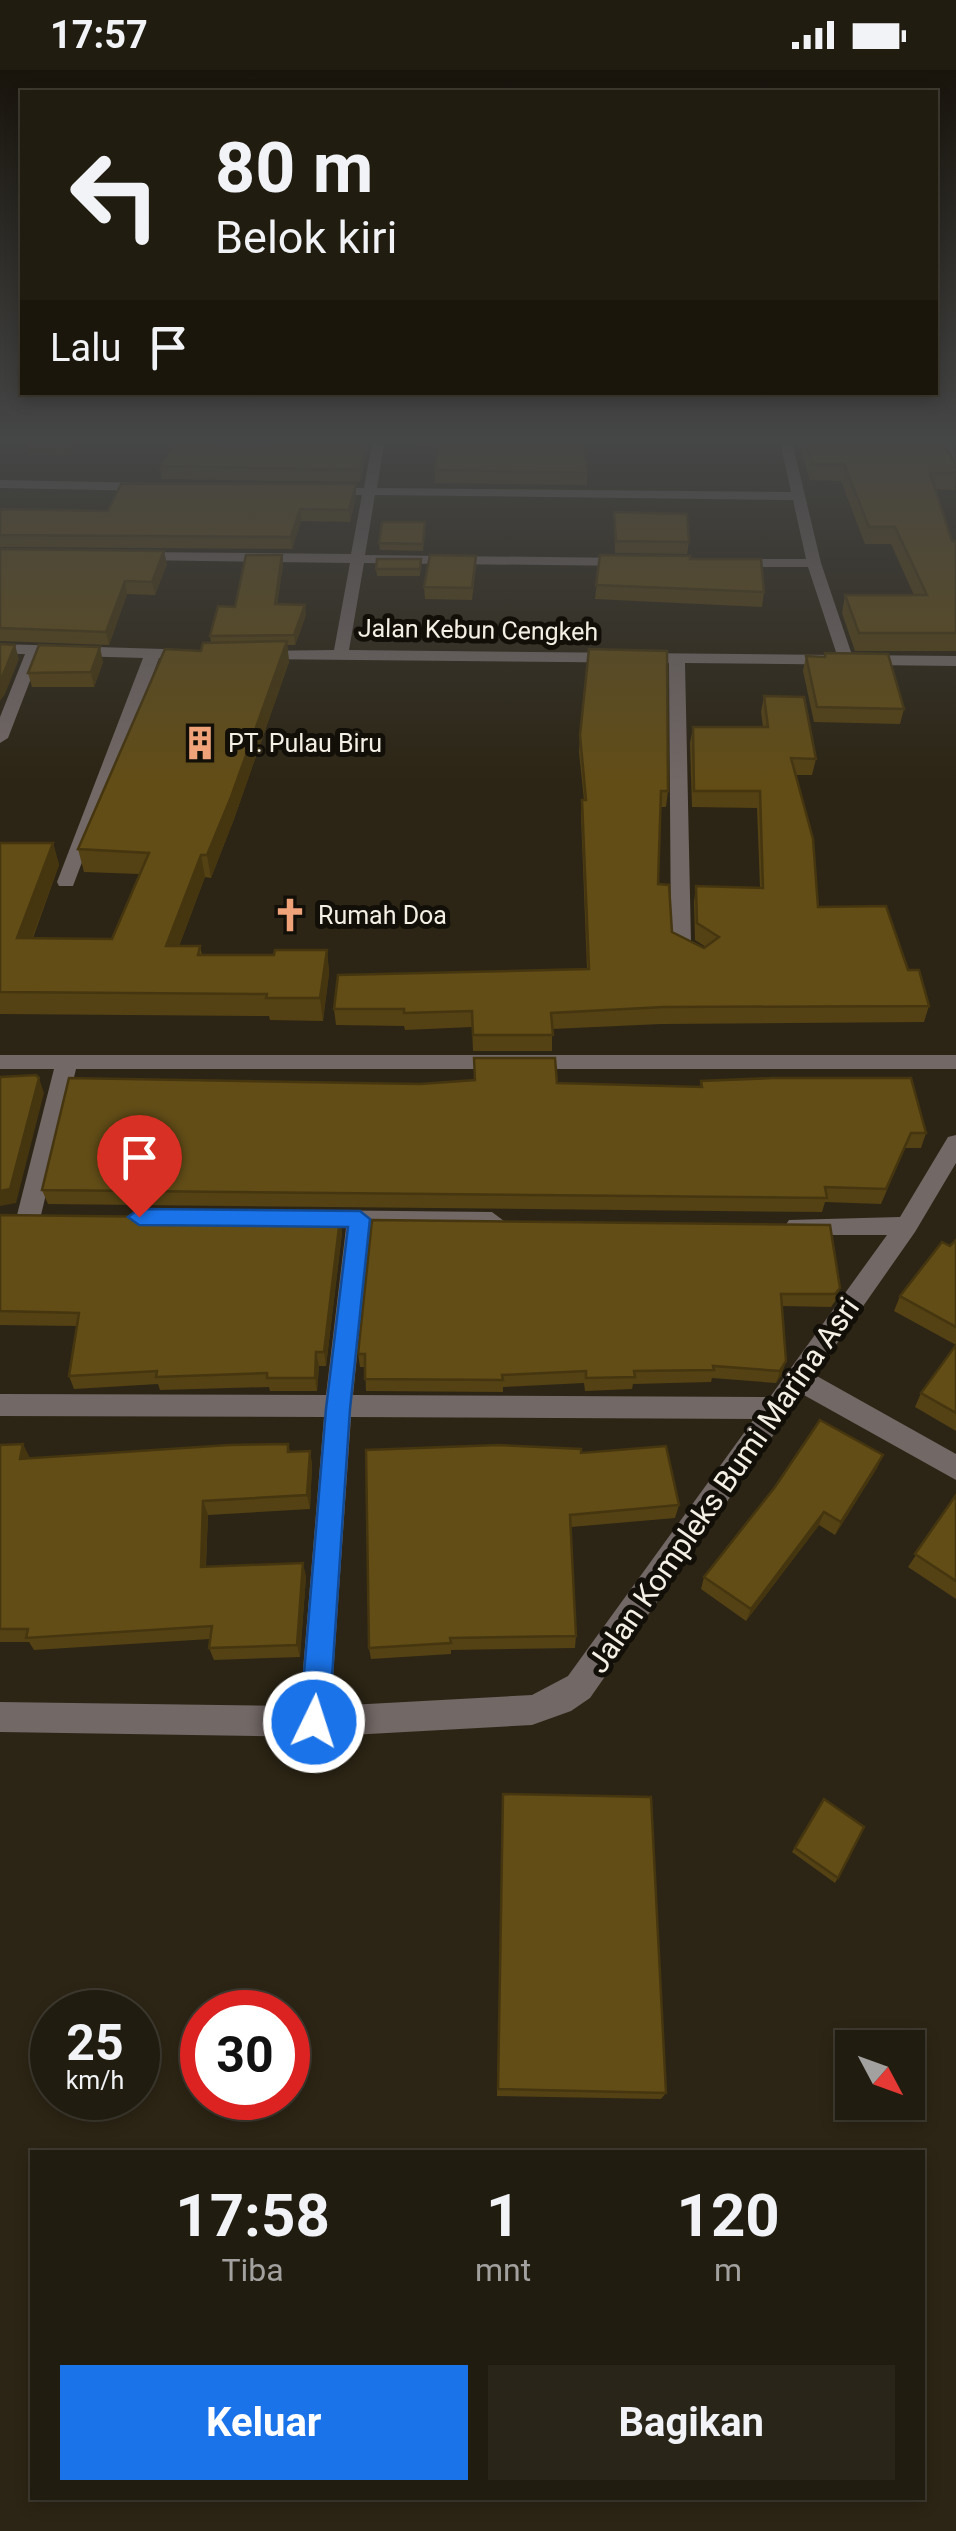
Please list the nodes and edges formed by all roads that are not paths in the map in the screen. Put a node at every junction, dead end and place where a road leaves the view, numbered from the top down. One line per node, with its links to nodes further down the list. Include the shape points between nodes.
1 (359, 552): 4 (street)
2 (811, 552): 7 (street)
3 (119, 556): 4 (street)
4 (358, 559): 5 (street); 10 (street)
5 (655, 562)
6 (714, 562): 7 (street)
7 (814, 563): 15 (street)
8 (0, 649): 9 (street)
9 (34, 650): 13 (street); 17 (street)
10 (341, 652): 11 (street, Jalan Kebun Cengkeh); 14 (street, Jalan Kebun Cengkeh)
11 (247, 654)
12 (209, 655): 13 (street)
13 (152, 656): 18 (street)
14 (677, 659): 15 (street, Jalan Kebun Cengkeh); 19 (street, via 680,945)
15 (846, 660): 16 (street, Jalan Kebun Cengkeh)
16 (956, 661)
17 (0, 738)
18 (66, 882)
19 (703, 955)
20 (0, 1062): 21 (street)
21 (67, 1062): 22 (street); 24 (street, via 38,1216)
22 (956, 1062)
23 (956, 1143): 29 (street, Jalan Kompleks Bumi Marina Asri)
24 (0, 1216)
25 (282, 1218): 26 (street)
26 (360, 1219): 27 (street); 33 (street)
27 (514, 1222)
28 (764, 1226): 29 (street)
29 (907, 1226): 30 (street, Jalan Kompleks Bumi Marina Asri)
30 (797, 1378): 32 (street, Jalan Kompleks Bumi Marina Asri); 34 (street)
31 (0, 1404): 33 (street)
32 (776, 1408): 33 (street); 36 (street, Jalan Kompleks Bumi Marina Asri, via 570,1694 532,1710)
33 (338, 1409): 36 (street)
34 (956, 1468)
35 (0, 1717): 36 (street, Jalan Kompleks Bumi Marina Asri)
36 (314, 1722)

